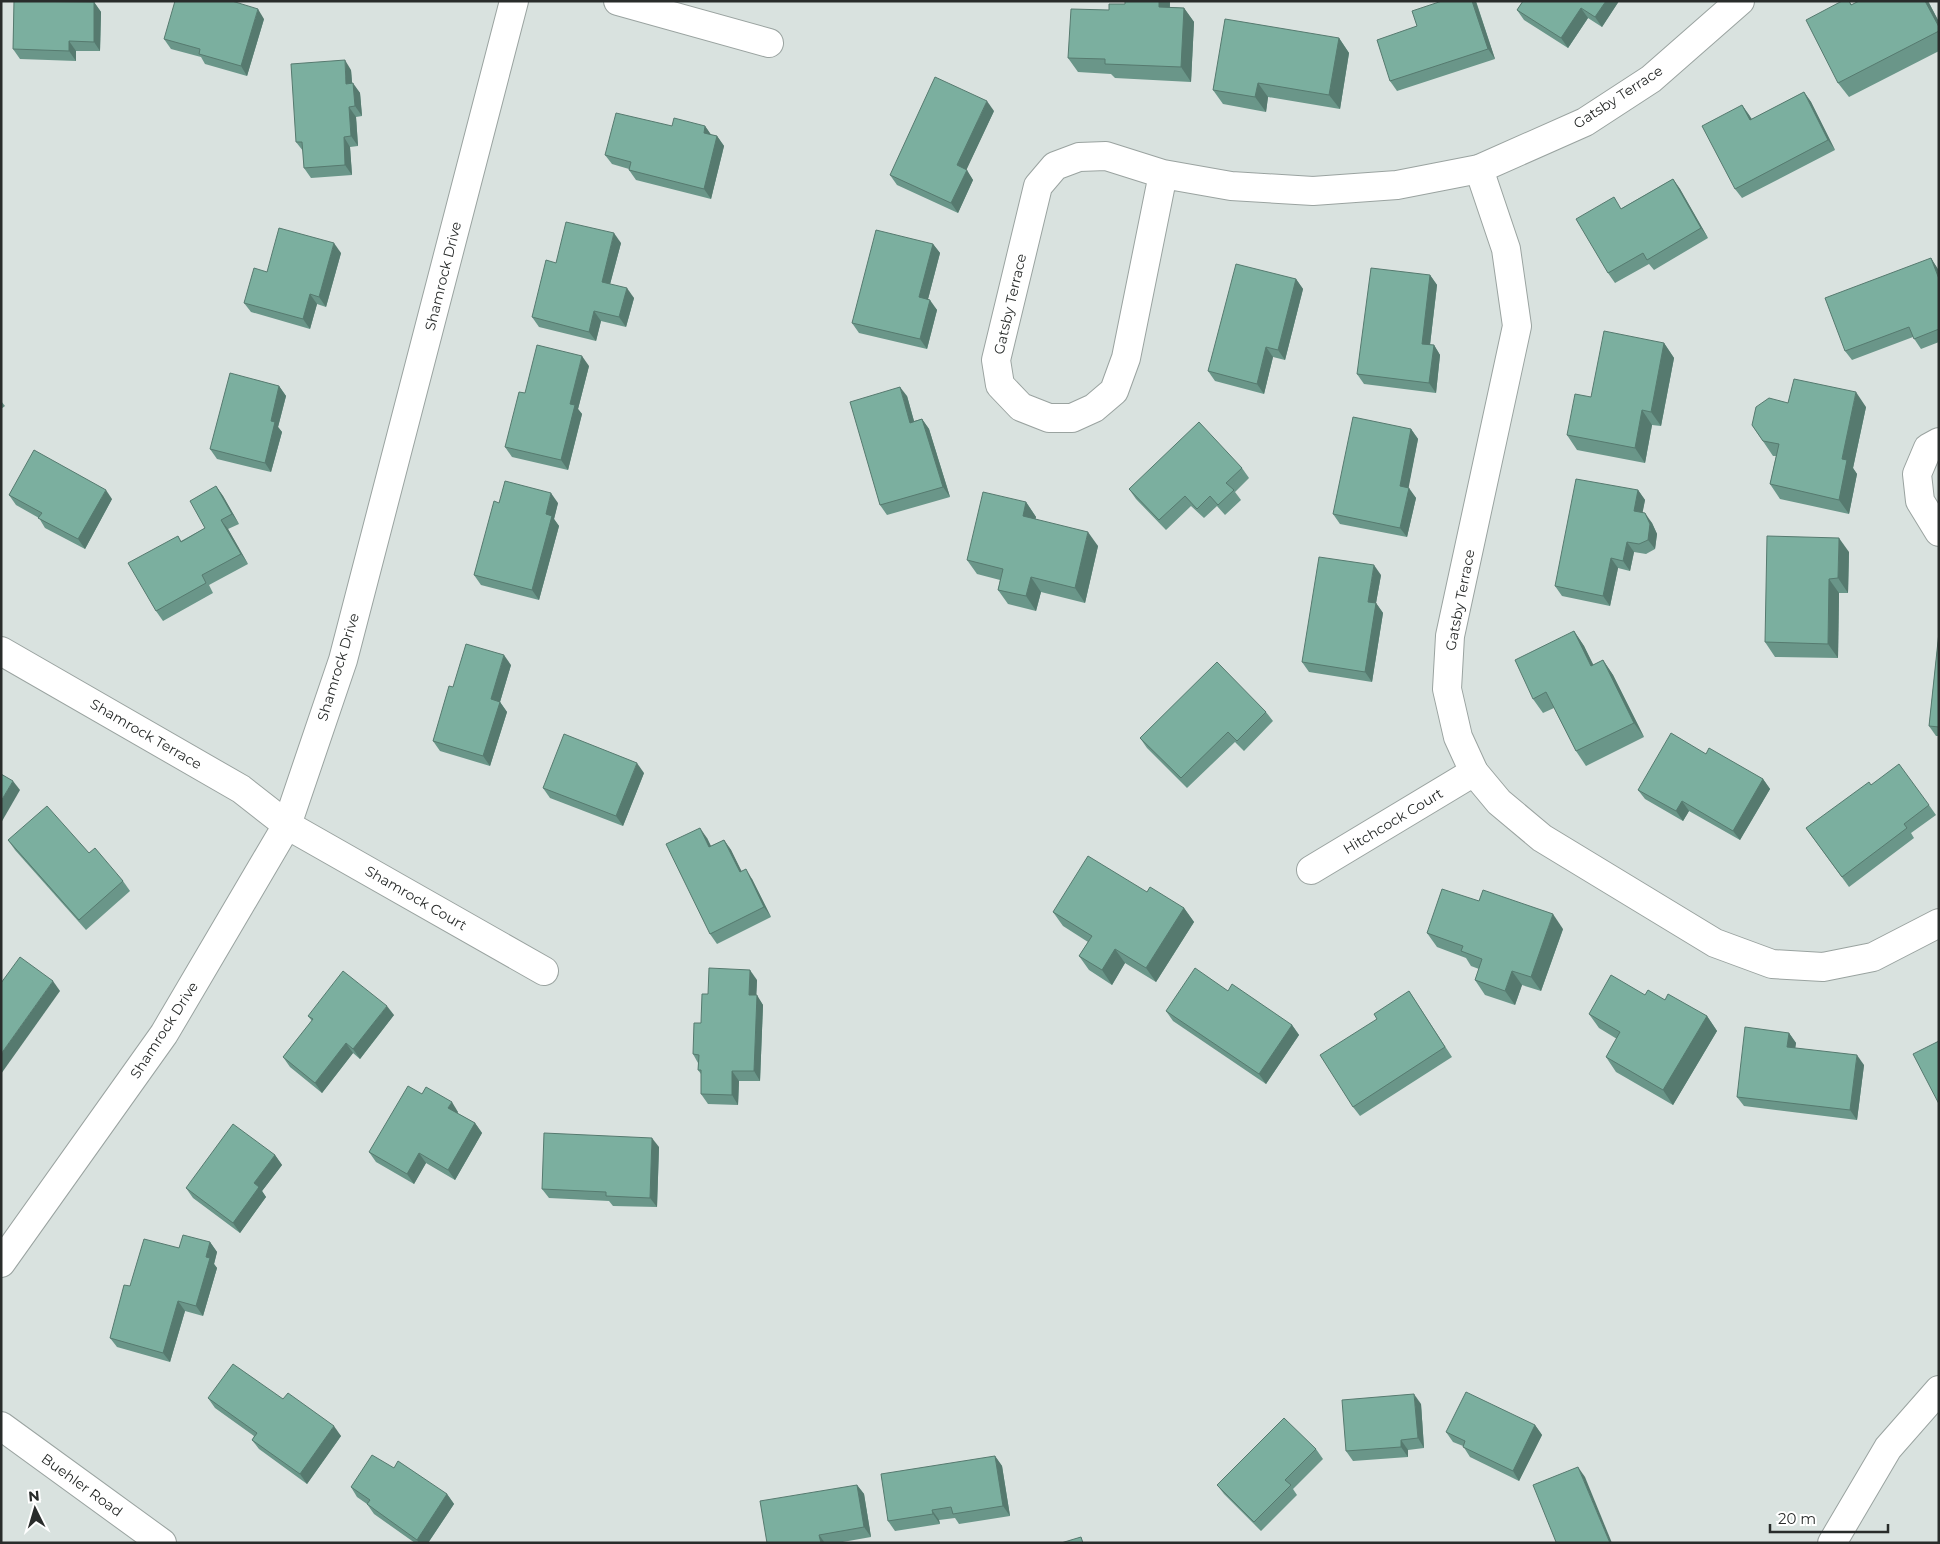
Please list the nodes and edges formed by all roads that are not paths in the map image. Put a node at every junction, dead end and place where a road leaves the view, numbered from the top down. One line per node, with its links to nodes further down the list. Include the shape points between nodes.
1 (514, 1): 11 (street, Shamrock Drive, via 343,660)
2 (618, 1): 4 (street)
3 (1740, 1): 5 (street, Gatsby Terrace, via 1651,79 1585,122)
4 (769, 43)
5 (1480, 169): 6 (street, Gatsby Terrace, via 1397,185 1314,191 1231,186); 10 (street, Gatsby Terrace, via 1506,249 1517,326 1450,636 1447,688 1458,737)
6 (1164, 174): 6 (street, Gatsby Terrace, via 1126,358 1114,391 1094,408 1072,418 1049,418 1021,407 1000,385 996,360 1038,186 1055,166 1079,157 1106,156)
7 (1939, 442): 8 (street, via 1928,448 1917,474 1920,501)
8 (1939, 532)
9 (1, 651): 11 (street, Shamrock Terrace, via 241,789)
10 (1474, 772): 12 (street, Hitchcock Court); 13 (street, Gatsby Terrace, via 1499,802 1542,838 1715,943 1772,964 1823,967 1872,957)
11 (287, 825): 14 (street, Shamrock Court); 15 (street, Shamrock Drive, via 164,1034)
12 (1311, 870)
13 (1939, 923)
14 (544, 971)
15 (1, 1263)
16 (1939, 1390): 19 (street, via 1888,1448)
17 (1, 1426): 18 (street, Buehler Road)
18 (162, 1543)
19 (1832, 1543)

